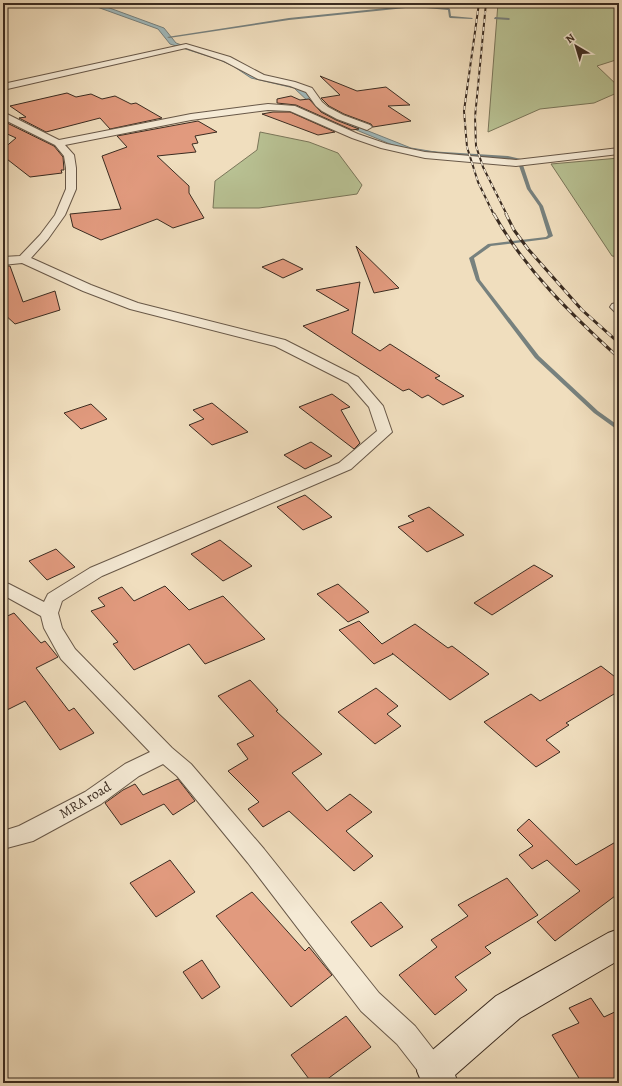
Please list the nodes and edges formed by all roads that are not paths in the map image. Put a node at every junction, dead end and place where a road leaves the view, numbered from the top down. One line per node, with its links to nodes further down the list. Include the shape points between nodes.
1 (3, 87): 2 (street, via 186,46 227,59 261,77 309,90)
2 (319, 104): 3 (street); 5 (street, via 340,117)
3 (292, 108): 6 (street, via 268,107 191,117); 7 (street, via 355,136 384,146 425,154 516,163)
4 (3, 116): 6 (street)
5 (367, 127)
6 (58, 143): 8 (street, via 69,155 70,189 60,216)
7 (619, 151)
8 (24, 259): 9 (street); 11 (street, via 134,306 280,343 353,380 376,406 385,432 345,466 96,572 54,598)
9 (3, 261)
10 (3, 588): 11 (street)
11 (49, 613): 12 (street, via 68,654)
12 (165, 754): 13 (street, MRA road, via 132,770 93,798 32,830); 15 (street, via 184,770 256,856 370,1002 406,1035)
13 (3, 840)
14 (619, 943): 15 (street, via 508,1007)
15 (438, 1077)

